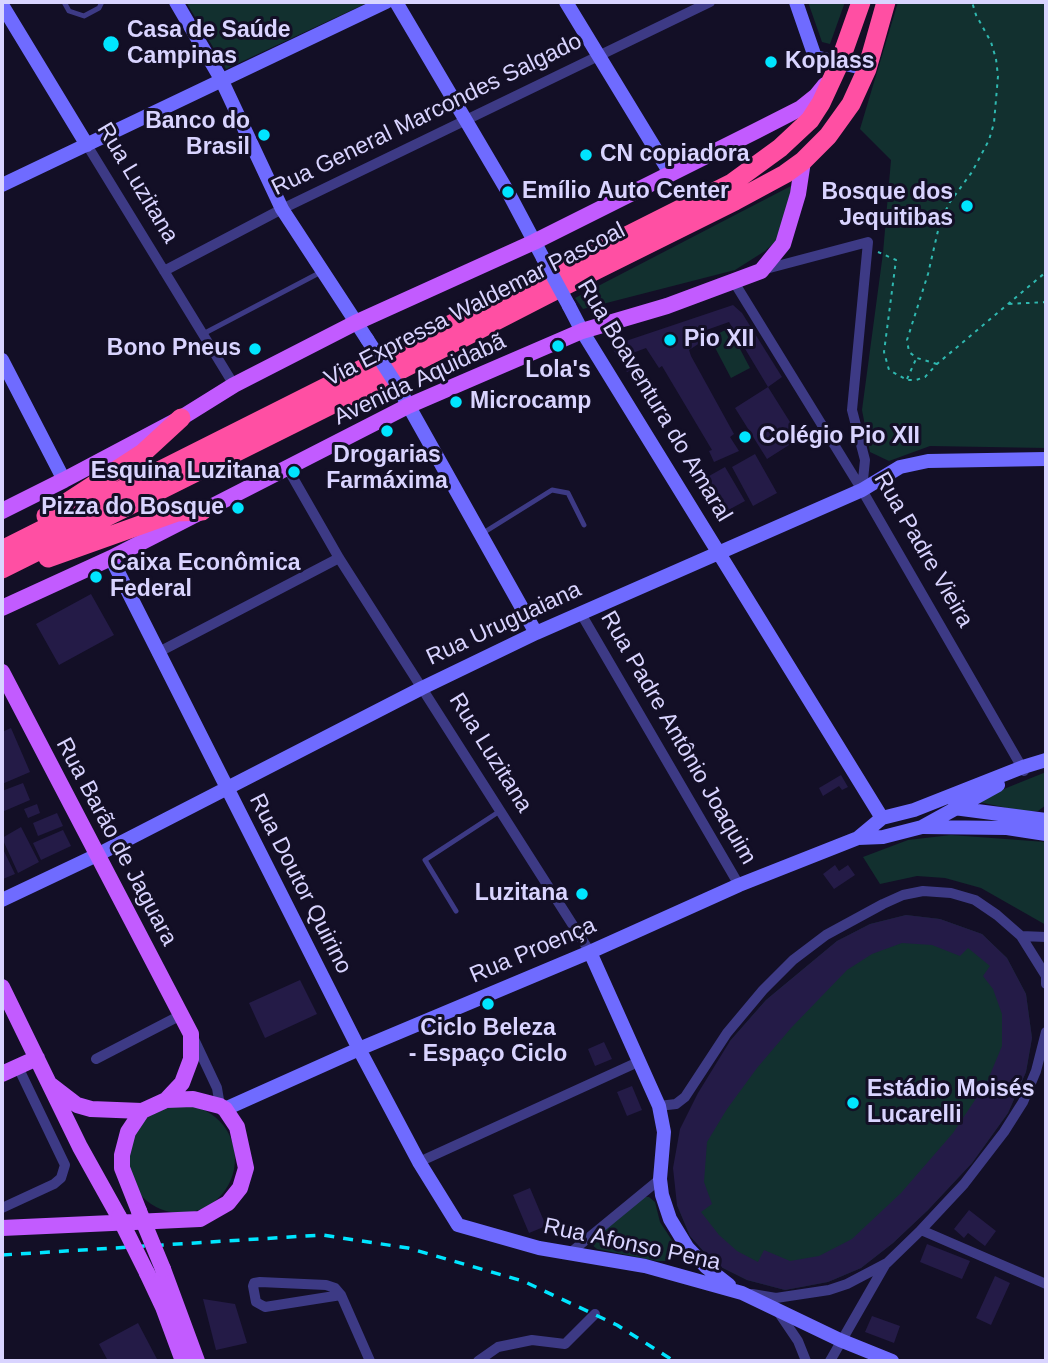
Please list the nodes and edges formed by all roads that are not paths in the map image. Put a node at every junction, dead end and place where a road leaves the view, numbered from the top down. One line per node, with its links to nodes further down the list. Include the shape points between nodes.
1 (64, 2): 2 (lane, via 69,11 84,16)
2 (102, 2)
3 (176, 2): 15 (main road)
4 (386, 2): 15 (main road)
5 (396, 2): 16 (main road, Rua Boaventura do Amaral)
6 (566, 2): 12 (main road)
7 (710, 2): 12 (street, Rua General Marcondes Salgado)
8 (796, 2): 13 (main road, via 815,57)
9 (861, 2): 13 (highway, Via Expressa Waldemar Pascoal)
10 (886, 2): 14 (highway, Via Expressa Waldemar Pascoal)
11 (2, 5): 17 (main road, Rua Luzitana)
12 (599, 55): 16 (street, Rua General Marcondes Salgado); 19 (main road)
13 (837, 68): 14 (main road); 19 (main road, via 816,96 801,107); 43 (highway, Via Expressa Waldemar Pascoal, via 810,120 732,183)
14 (867, 69): 18 (highway, Via Expressa Waldemar Pascoal, via 843,115)
15 (221, 79): 17 (main road); 21 (main road)
16 (465, 120): 21 (street, Rua General Marcondes Salgado); 22 (main road, Rua Boaventura do Amaral)
17 (87, 145): 20 (main road); 23 (street, Rua Luzitana)
18 (803, 161): 25 (main road, Avenida Aquidabã, via 783,244); 43 (highway, Via Expressa Waldemar Pascoal, via 735,201)
19 (670, 173): 22 (main road)
20 (2, 185)
21 (282, 209): 23 (street, Rua General Marcondes Salgado); 24 (main road)
22 (534, 242): 27 (main road); 28 (main road, Rua Boaventura do Amaral, bridge)
23 (164, 271): 29 (street, Rua Luzitana)
24 (322, 271): 27 (main road); 29 (lane)
25 (761, 271): 26 (main road, Avenida Aquidabã); 37 (street, via 868,242 852,410 865,460)
26 (734, 282): 28 (main road, Avenida Aquidabã); 37 (street, Rua Padre Vieira)
27 (355, 323): 31 (main road); 32 (main road, bridge)
28 (582, 331): 32 (main road, Avenida Aquidabã); 42 (main road, Rua Boaventura do Amaral)
29 (203, 334): 31 (street, Rua Luzitana)
30 (2, 360): 36 (main road)
31 (234, 385): 33 (main road)
32 (408, 406): 35 (main road, Avenida Aquidabã); 41 (main road)
33 (180, 418): 36 (main road); 43 (highway, via 143,453 43,518)
34 (1046, 459): 37 (main road, Rua Uruguaiana, via 928,461 900,467)
35 (288, 469): 39 (main road, Avenida Aquidabã); 45 (street, Rua Luzitana)
36 (64, 481): 38 (main road)
37 (862, 490): 42 (main road, Rua Uruguaiana); 52 (street, Rua Padre Vieira)
38 (2, 511)
39 (202, 511): 43 (highway, via 177,512 33,563); 44 (main road, Avenida Aquidabã)
40 (584, 525): 41 (lane, via 568,493 552,490)
41 (481, 534): 48 (main road)
42 (720, 553): 47 (main road, Rua Uruguaiana); 58 (main road, Rua Boaventura do Amaral)
43 (10, 555)
44 (110, 558): 46 (main road, Avenida Aquidabã); 49 (main road, Rua Doutor Quirino)
45 (339, 558): 49 (street); 51 (street, Rua Luzitana)
46 (2, 608)
47 (580, 612): 48 (main road, Rua Uruguaiana); 63 (street, Rua Padre Antônio Joaquim)
48 (536, 633): 51 (main road, Rua Uruguaiana)
49 (157, 653): 53 (main road, Rua Doutor Quirino)
50 (2, 672): 62 (main road, Rua Barão de Jaguara)
51 (422, 688): 53 (main road, Rua Uruguaiana); 56 (street, Rua Luzitana)
52 (1031, 766): 54 (main road, Rua Proença); 55 (main road, Rua Proença)
53 (226, 789): 62 (main road, Rua Uruguaiana); 75 (main road, Rua Doutor Quirino)
54 (954, 808): 55 (main road, Rua Proença); 57 (main road); 59 (main road, Rua Proença)
55 (914, 810): 58 (main road, Rua Proença)
56 (500, 811): 65 (lane, via 425,860); 68 (street, Rua Luzitana)
57 (1044, 817)
58 (882, 818): 61 (main road, Rua Proença)
59 (922, 827): 60 (main road, via 1007,828); 61 (main road, Rua Proença)
60 (1046, 834)
61 (858, 838): 63 (main road, Rua Proença)
62 (97, 855): 64 (main road, Rua Uruguaiana); 72 (main road, Rua Barão de Jaguara)
63 (739, 885): 68 (main road, Rua Proença)
64 (2, 900)
65 (456, 911)
66 (1021, 936): 67 (street); 69 (street); 83 (street, via 975,900 951,892 923,891 883,904 826,935 793,960 727,1033 685,1097 676,1104)
67 (1046, 937)
68 (590, 953): 75 (main road, Rua Proença); 78 (main road)
69 (1046, 976): 70 (street)
70 (1046, 984)
71 (2, 987): 76 (main road)
72 (181, 1015): 74 (main road, Rua Barão de Jaguara); 77 (street)
73 (1046, 1032): 91 (street, via 1023,1102 964,1184)
74 (191, 1034): 82 (main road, via 187,1072); 84 (street)
75 (359, 1049): 84 (main road, Rua Proença); 86 (main road, Rua Doutor Quirino)
76 (37, 1058): 79 (main road); 81 (main road)
77 (96, 1059)
78 (638, 1062): 83 (main road); 86 (street)
79 (18, 1067): 80 (main road); 88 (street, via 65,1165 54,1184)
80 (2, 1074)
81 (51, 1085): 85 (main road, via 77,1105); 94 (main road, bridge, via 118,1217)
82 (166, 1100): 84 (main road, via 193,1099); 85 (main road)
83 (659, 1106): 87 (main road, via 664,1132)
84 (223, 1108): 90 (main road, via 237,1127 246,1168 240,1188 215,1212 200,1219)
85 (142, 1111): 94 (main road, bridge, via 128,1132 122,1168)
86 (419, 1162): 89 (main road, Rua Doutor Quirino)
87 (660, 1179): 92 (street); 96 (main road, via 670,1219 687,1247)
88 (2, 1208)
89 (458, 1225): 92 (main road, Rua Afonso Pena)
90 (2, 1228)
91 (921, 1230): 93 (street); 95 (street)
92 (570, 1253): 96 (main road, Rua Afonso Pena, via 645,1266)
93 (887, 1263): 96 (street, via 828,1290 776,1298); 100 (street)
94 (155, 1271): 101 (main road); 102 (main road)
95 (1046, 1284)
96 (742, 1293): 98 (main road, Rua Afonso Pena)
97 (341, 1295): 97 (street, via 326,1285 257,1282 253,1286 256,1302 265,1307); 103 (street)
98 (778, 1310): 100 (main road, Rua Afonso Pena); 105 (street)
99 (595, 1314): 104 (street, via 565,1344 532,1340 498,1347)
100 (840, 1340): 106 (street); 107 (main road, Rua Afonso Pena)
101 (183, 1361)
102 (197, 1361)
103 (370, 1361)
104 (478, 1361)
105 (806, 1361)
106 (830, 1361)
107 (892, 1361)

